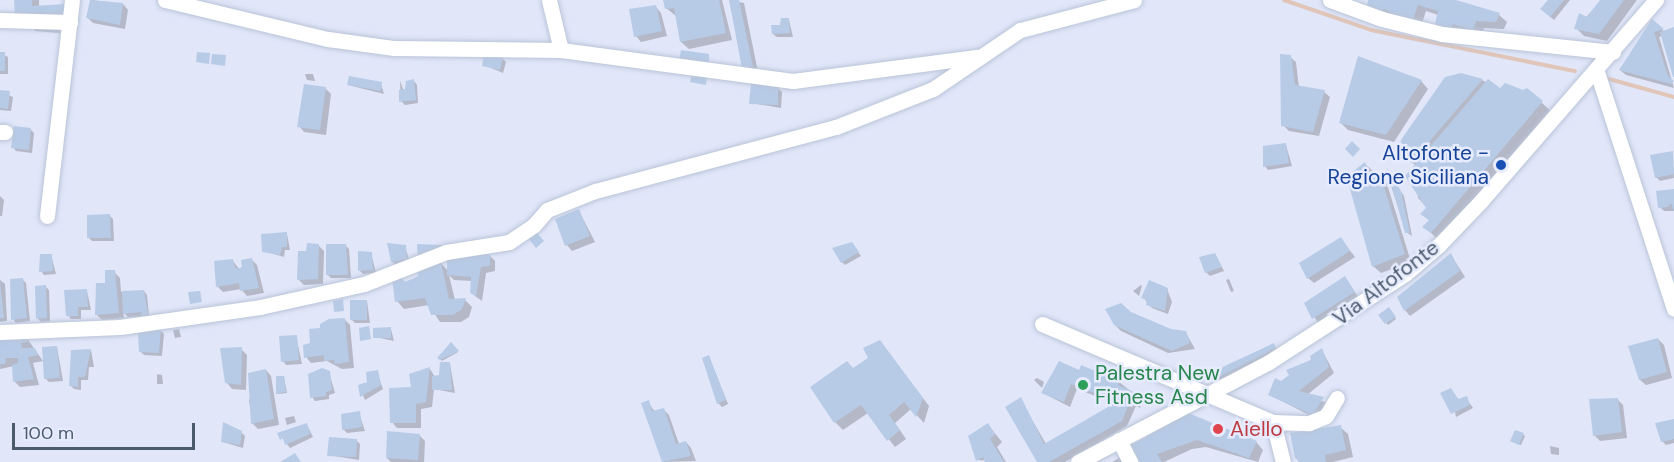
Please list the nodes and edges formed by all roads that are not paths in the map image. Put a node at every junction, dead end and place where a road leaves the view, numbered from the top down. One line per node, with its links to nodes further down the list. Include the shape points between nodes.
1 (72, 0): 8 (street)
2 (165, 0): 9 (street, via 328,39 394,48)
3 (549, 0): 9 (street)
4 (1134, 0): 11 (street, via 1020,30)
5 (1330, 0): 10 (street, via 1382,19 1442,34)
6 (1656, 0): 10 (street, Via Altofonte)
7 (0, 20): 8 (street)
8 (70, 22): 13 (street)
9 (561, 50): 11 (street, via 793,81)
10 (1613, 52): 12 (street, Via Altofonte)
11 (975, 57): 16 (street, via 933,89 892,106 784,144 595,191 547,210 534,225 509,242 446,252 364,284 261,307 169,321)
12 (1597, 72): 14 (street); 17 (street, Via Altofonte, via 1446,238 1405,274 1323,330)
13 (47, 216)
14 (1674, 309)
15 (1042, 324): 17 (street)
16 (0, 332)
17 (1204, 395): 19 (street); 20 (street, Via Altofonte)
18 (1336, 398): 19 (street, via 1326,416 1309,423)
19 (1273, 422): 23 (street)
20 (1119, 440): 21 (street, Via Altofonte); 22 (street)
21 (1078, 462)
22 (1130, 462)
23 (1283, 462)

